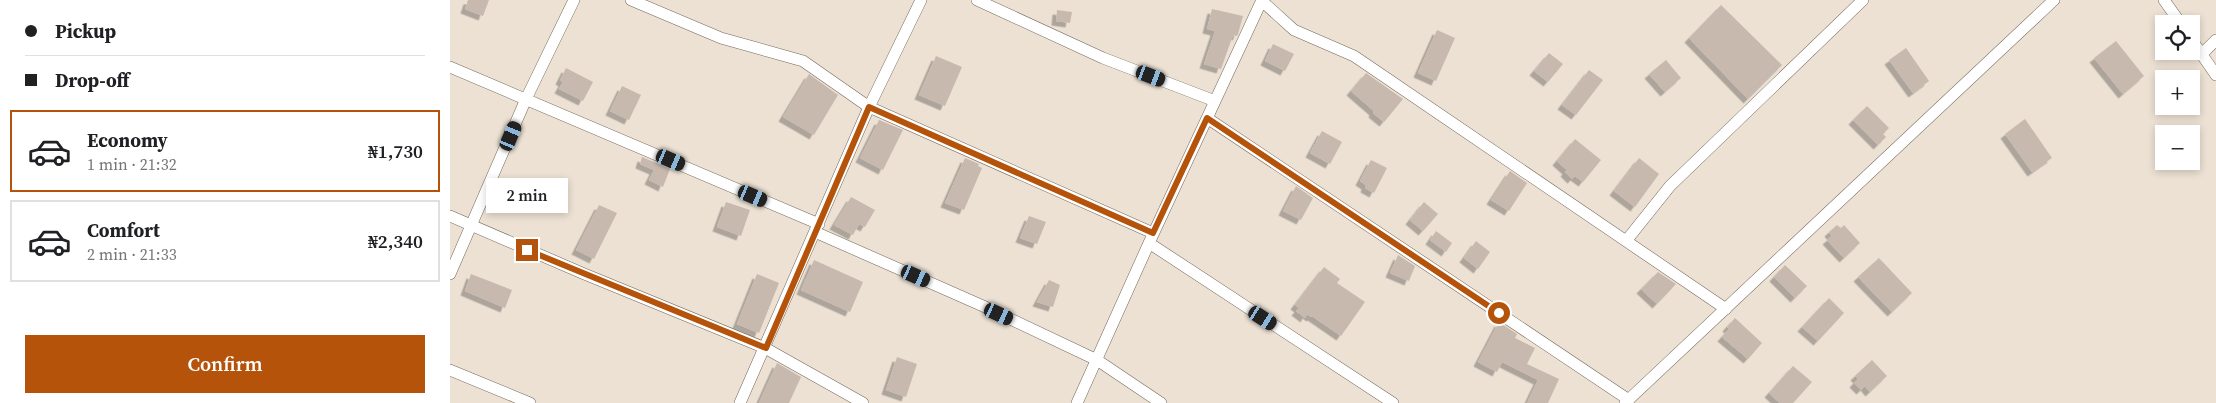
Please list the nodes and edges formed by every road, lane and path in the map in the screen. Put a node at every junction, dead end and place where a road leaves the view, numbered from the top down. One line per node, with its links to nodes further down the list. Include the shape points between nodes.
1 (574, 0): 15 (street)
2 (631, 0): 17 (street, via 721,38 802,61)
3 (921, 0): 17 (street)
4 (977, 0): 16 (street, via 1103,58)
5 (1262, 0): 16 (street); 23 (street, via 1294,30 1354,56)
6 (1863, 0): 23 (street, via 1670,186)
7 (2054, 0): 25 (street)
8 (2164, 0): 9 (street)
9 (2175, 15)
10 (2216, 40): 12 (street)
11 (2200, 51): 12 (street)
12 (2202, 54): 14 (street)
13 (450, 67): 15 (street)
14 (2216, 75)
15 (526, 100): 20 (street); 21 (street)
16 (1215, 101): 18 (street)
17 (869, 107): 21 (street); 22 (street)
18 (1207, 118): 22 (street); 29 (street)
19 (450, 216): 20 (street)
20 (472, 226): 24 (street); 26 (street)
21 (817, 228): 26 (street); 27 (street)
22 (1151, 238): 27 (street); 35 (street)
23 (1626, 241): 25 (street)
24 (450, 274)
25 (1726, 308): 29 (street)
26 (766, 348): 31 (street); 32 (street)
27 (1097, 360): 33 (street); 34 (street)
28 (450, 370): 30 (street)
29 (1627, 402)
30 (530, 403)
31 (740, 403)
32 (863, 403)
33 (1078, 403)
34 (1161, 403)
35 (1392, 403)

